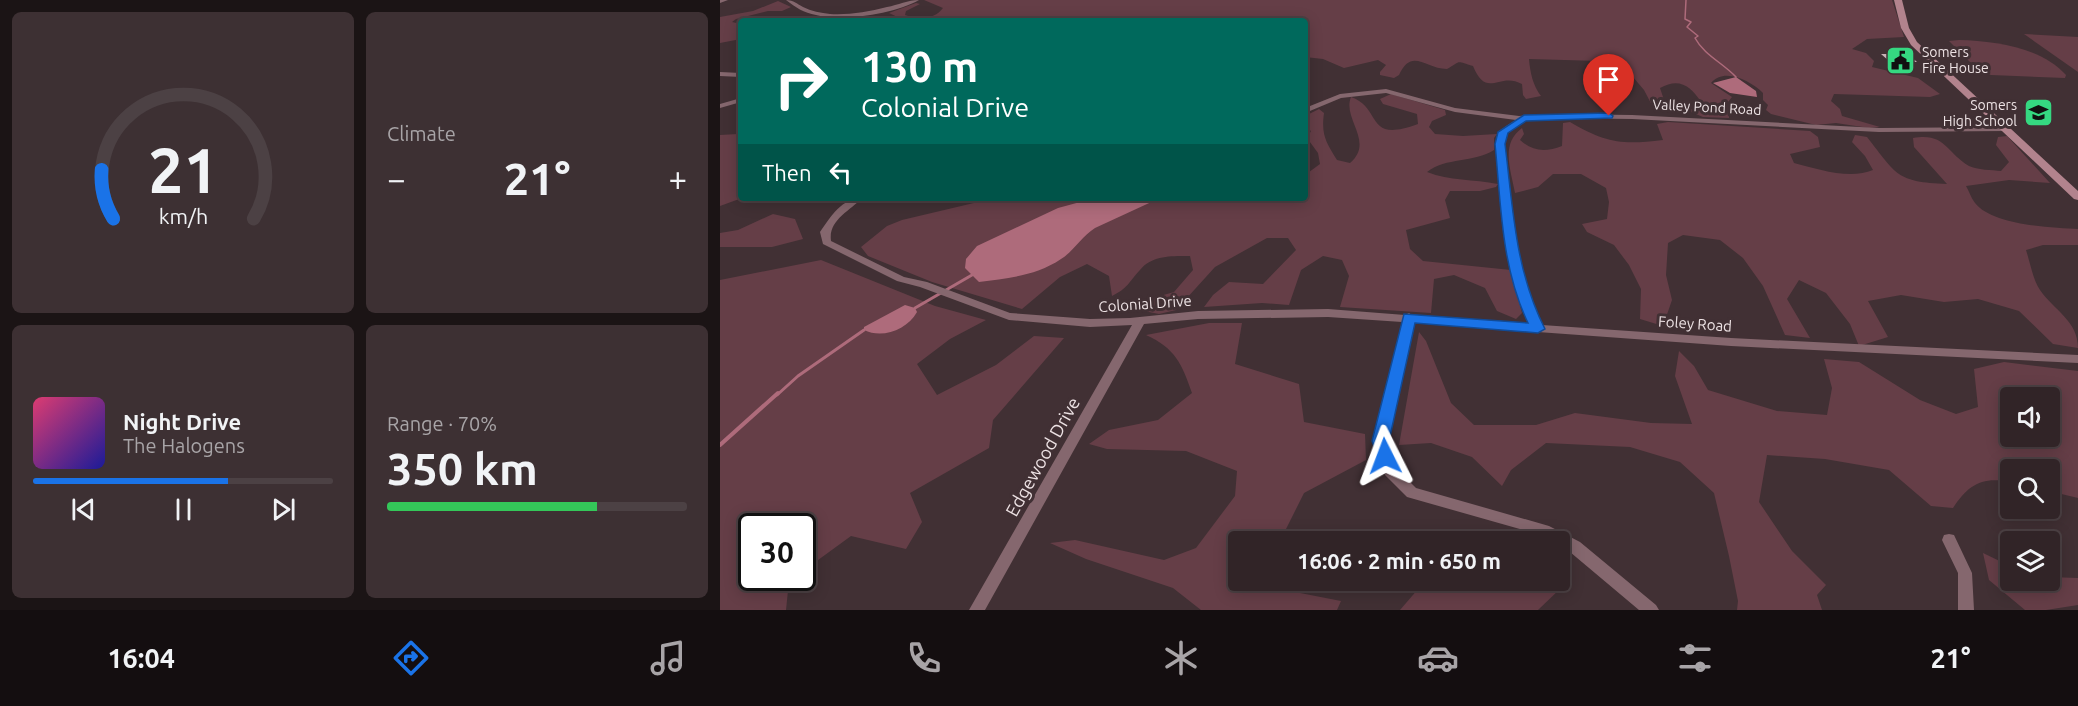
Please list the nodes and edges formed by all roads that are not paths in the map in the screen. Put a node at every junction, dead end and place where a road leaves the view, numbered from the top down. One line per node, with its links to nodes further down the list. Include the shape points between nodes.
1 (725, 0): 5 (street)
2 (789, 0): 3 (street, via 806,11 826,15 880,10)
3 (916, 0)
4 (1898, 0): 12 (main road, via 1905,28 1914,43)
5 (720, 1)
6 (720, 74): 7 (street)
7 (738, 75)
8 (738, 101): 9 (street)
9 (720, 106)
10 (1308, 110): 11 (street, Valley Pond Road, via 1340,96 1386,91 1455,110)
11 (1524, 118): 12 (street, Valley Pond Road, via 1632,117 1879,130); 17 (street, via 1503,132 1500,144 1514,263)
12 (2006, 129): 13 (main road)
13 (2078, 197)
14 (855, 201): 16 (street, Colonial Drive, via 831,222 825,232 826,242 901,279 1022,318 1090,323)
15 (1409, 317): 16 (street, Colonial Drive, via 1284,312); 17 (street, Colonial Drive); 21 (street, via 1380,441 1390,471 1412,493 1544,530 1575,547)
16 (1140, 321): 20 (street, Edgewood Drive)
17 (1538, 329): 18 (street, Foley Road)
18 (2078, 359)
19 (1949, 540): 22 (street, via 1965,573)
20 (977, 610)
21 (1651, 610)
22 (1966, 610)

